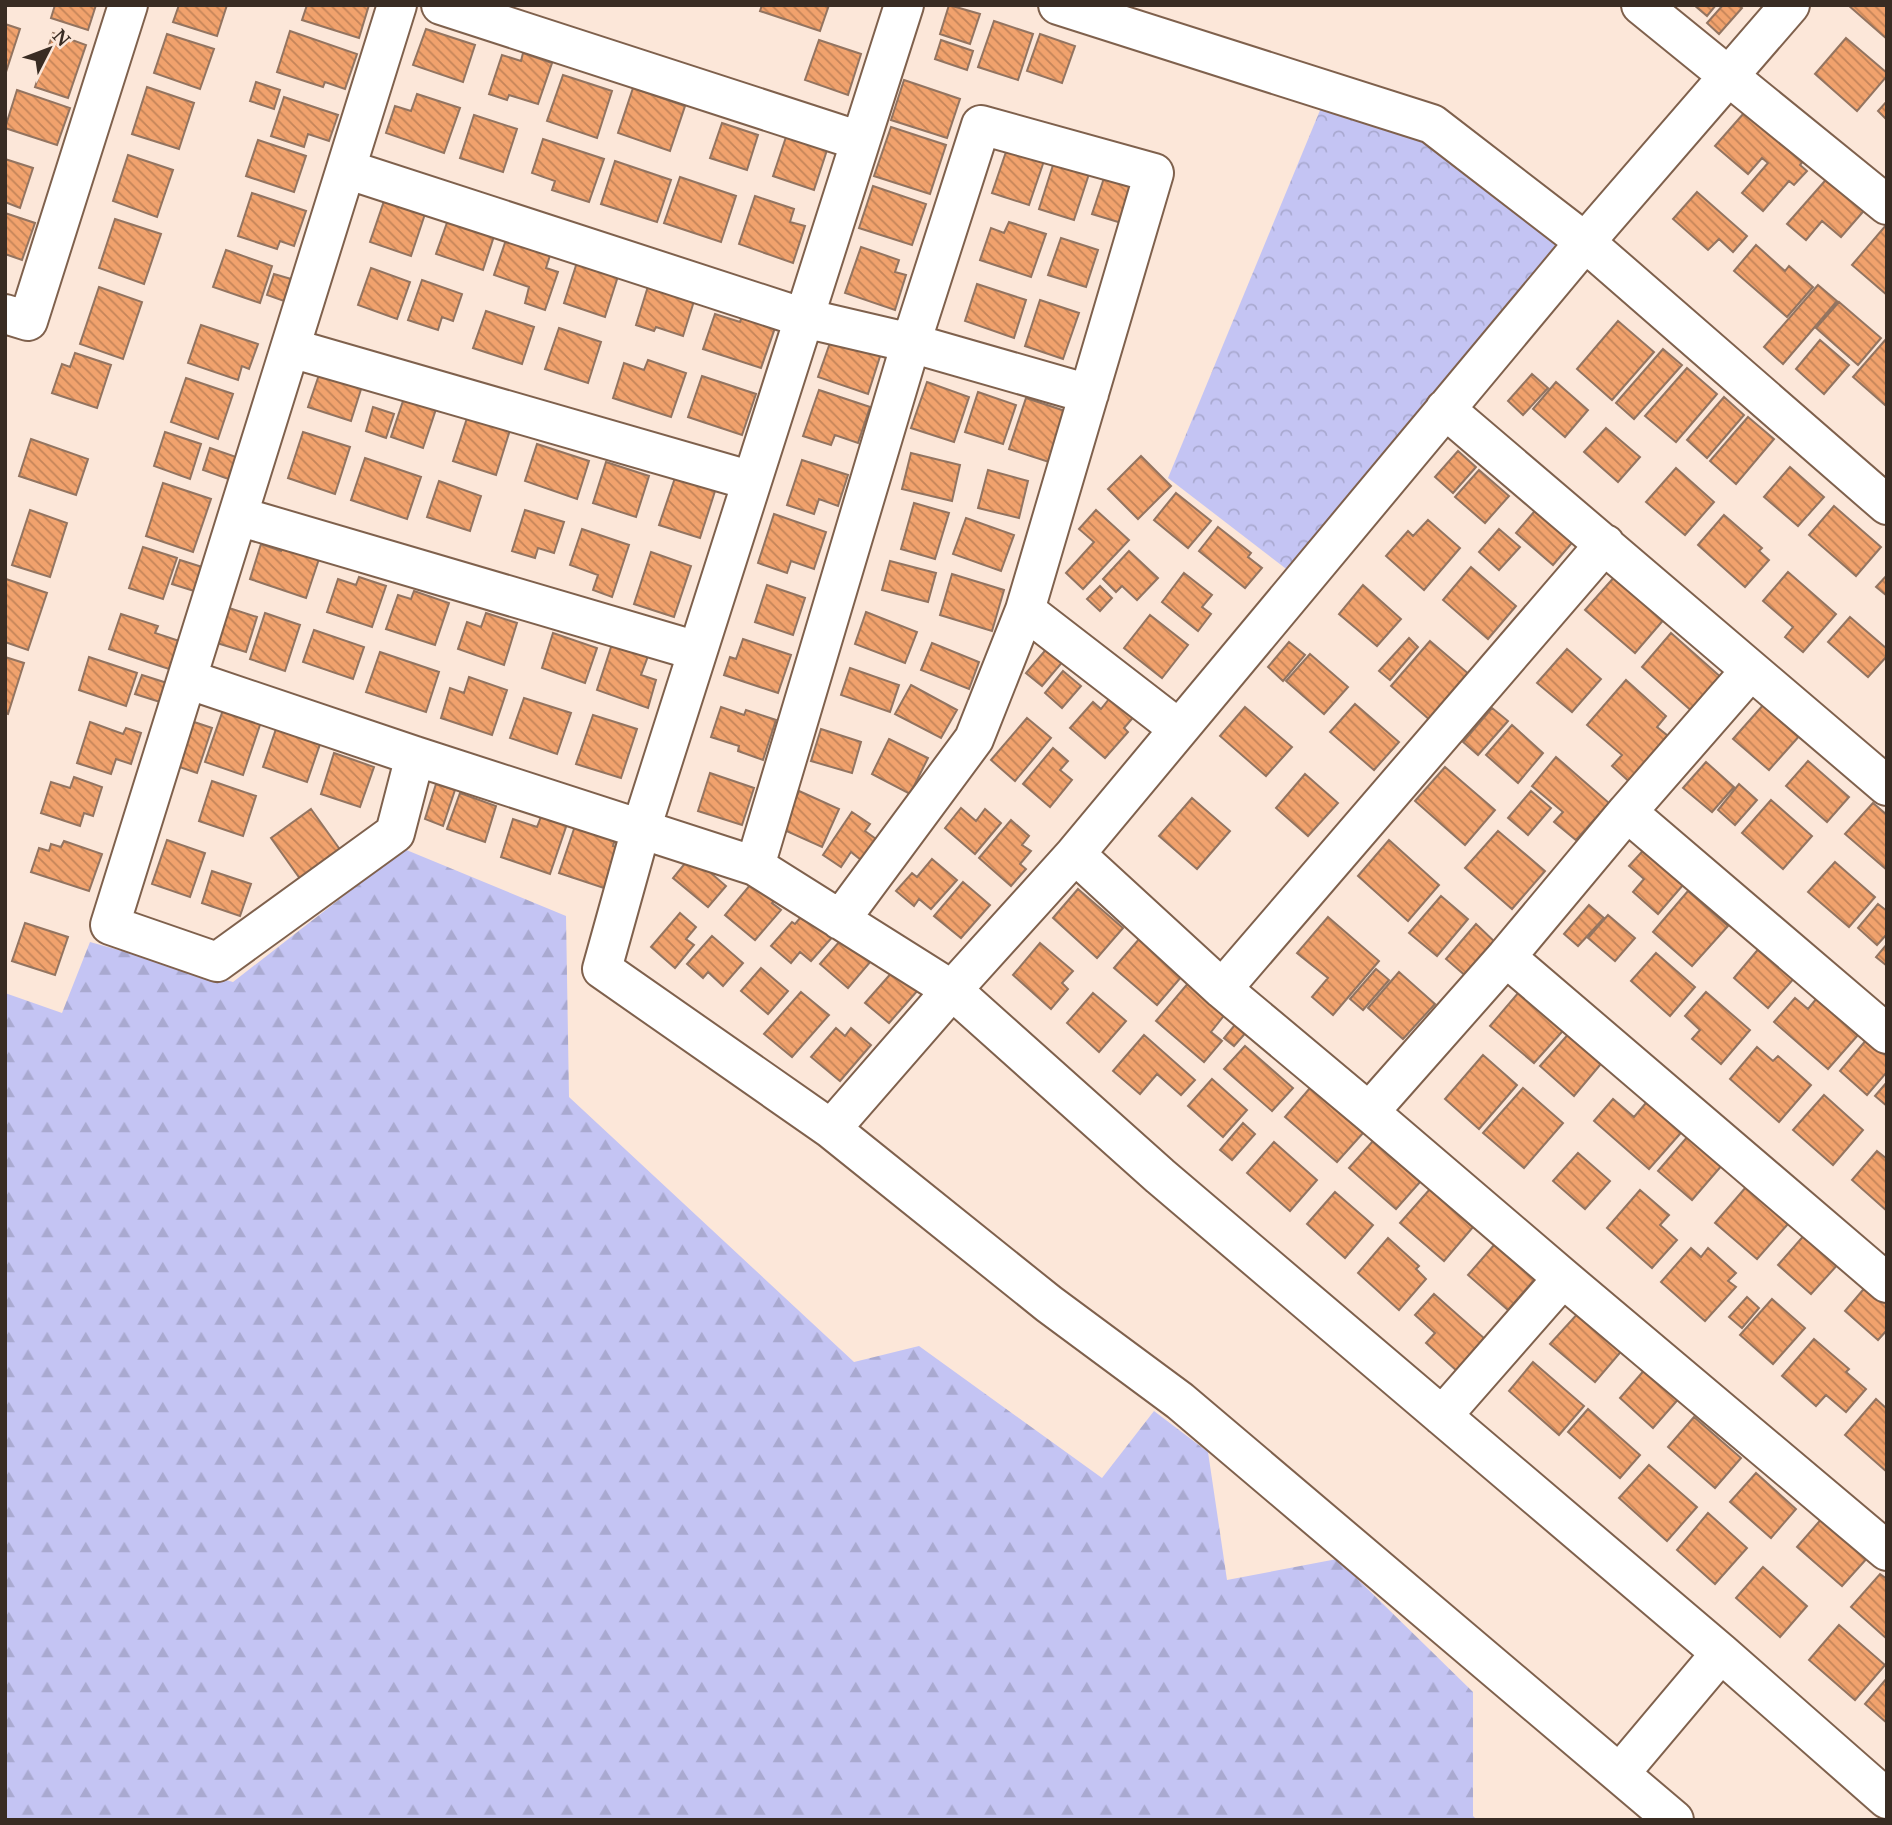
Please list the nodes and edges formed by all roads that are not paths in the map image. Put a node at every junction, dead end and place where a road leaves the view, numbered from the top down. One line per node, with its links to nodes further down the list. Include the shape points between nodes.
1 (128, 5): 13 (street, via 28,321)
2 (397, 5): 10 (street)
3 (442, 5): 9 (street)
4 (904, 5): 9 (street)
5 (1058, 5): 12 (street, via 1433,124)
6 (1641, 5): 8 (street)
7 (1790, 5): 8 (street)
8 (1727, 78): 11 (street); 12 (street)
9 (860, 141): 14 (street)
10 (346, 169): 14 (street); 16 (street)
11 (1887, 205)
12 (1585, 242): 18 (street); 20 (street)
13 (5, 314)
14 (804, 318): 15 (street); 19 (street)
15 (911, 344): 17 (street); 17 (street, via 981,125 1154,173); 33 (street)
16 (290, 348): 19 (street); 21 (street)
17 (1089, 394): 23 (street)
18 (1445, 409): 22 (street); 27 (street)
19 (752, 481): 24 (street)
20 (1887, 505)
21 (238, 516): 24 (street); 26 (street)
22 (1605, 544): 25 (street); 36 (street)
23 (1025, 610): 27 (street); 34 (street, via 974,739)
24 (697, 651): 31 (street)
25 (1751, 670): 29 (street); 30 (street)
26 (187, 679): 28 (street); 28 (street, via 110,925 217,962 395,834)
27 (1179, 729): 32 (street)
28 (415, 756): 31 (street)
29 (1887, 786)
30 (1628, 812): 35 (street); 38 (street)
31 (640, 829): 33 (street); 40 (street, via 602,969)
32 (1075, 854): 36 (street); 37 (street)
33 (755, 866): 34 (street)
34 (840, 920): 37 (street)
35 (1506, 957): 39 (street); 42 (street)
36 (1222, 989): 39 (street)
37 (952, 990): 40 (street); 43 (street, via 1160,1176)
38 (1887, 1034)
39 (1369, 1112): 41 (street)
40 (831, 1129): 46 (street, via 1049,1304 1180,1401)
41 (1563, 1278): 43 (street); 44 (street)
42 (1887, 1283)
43 (1442, 1416): 45 (street)
44 (1887, 1551)
45 (1721, 1653): 46 (street); 47 (street)
46 (1620, 1773): 48 (street)
47 (1887, 1799)
48 (1674, 1820)

